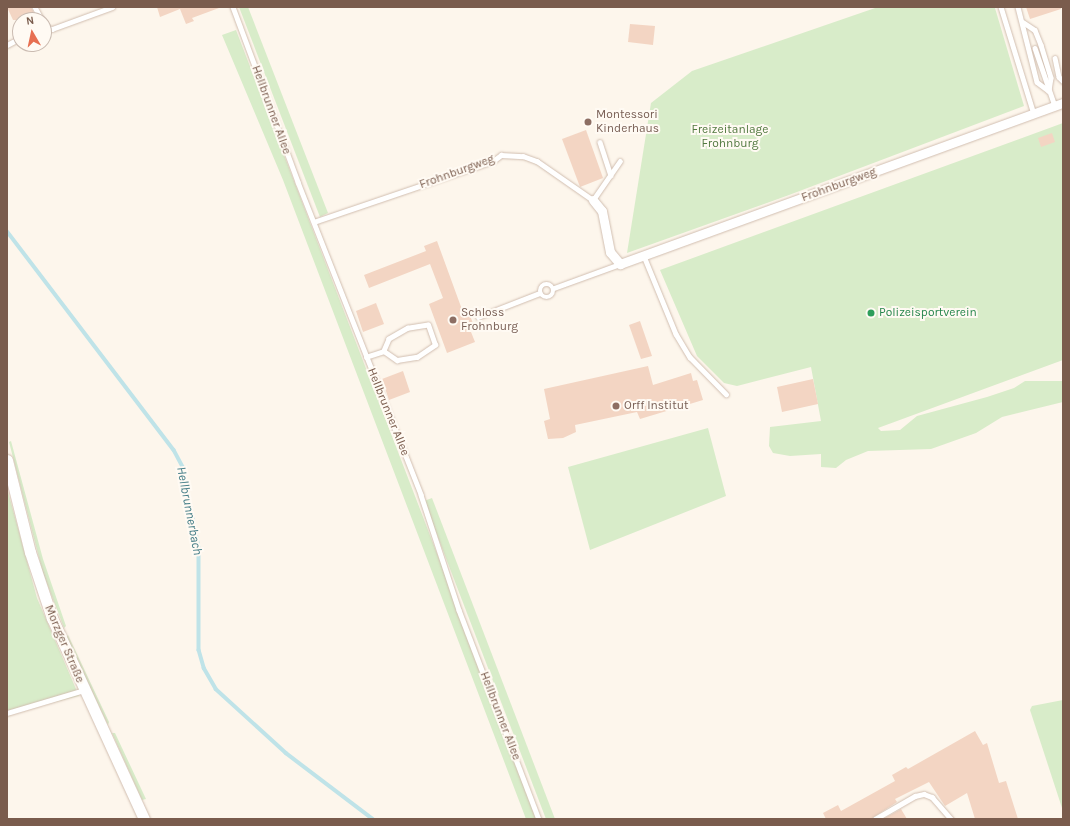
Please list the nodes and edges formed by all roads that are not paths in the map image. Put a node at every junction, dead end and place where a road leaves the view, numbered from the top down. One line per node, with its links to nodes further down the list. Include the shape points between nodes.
1 (112, 7): 6 (lane)
2 (233, 7): 17 (lane, Hellbrunner Allee)
3 (1001, 7): 12 (lane)
4 (1018, 7): 5 (lane)
5 (1023, 22): 10 (lane, via 1037,82); 10 (lane, via 1035,30 1041,45 1051,78)
6 (52, 29)
7 (1035, 48): 10 (lane)
8 (1055, 58): 9 (lane, via 1059,77)
9 (1063, 82)
10 (1049, 91): 11 (lane)
11 (1059, 104): 12 (street, Frohnburgweg)
12 (1034, 114): 18 (street, Frohnburgweg)
13 (600, 142): 15 (lane)
14 (620, 162): 15 (lane)
15 (612, 175): 16 (lane)
16 (593, 200): 17 (lane, Frohnburgweg, via 537,161 522,156 501,156 493,161); 19 (street, Frohnburgweg, via 602,211 610,252)
17 (314, 222): 24 (lane, Hellbrunner Allee)
18 (644, 256): 19 (street, Frohnburgweg); 25 (lane, via 676,334 686,351)
19 (620, 264): 20 (lane)
20 (554, 288): 21 (lane, via 551,284 545,284); 21 (lane, via 554,294 550,298 544,298)
21 (540, 293): 22 (lane)
22 (478, 317)
23 (384, 351): 23 (lane, via 397,360 417,357 436,345 428,324 401,331 389,339); 24 (lane)
24 (366, 357): 30 (lane, Hellbrunner Allee, via 421,495 459,610)
25 (726, 394)
26 (7, 460): 27 (street, Morzger Straße, via 42,591)
27 (84, 690): 28 (lane); 29 (street, Morzger Straße)
28 (7, 713)
29 (144, 819)
30 (539, 819)
31 (875, 819): 32 (lane, via 915,796 924,794 932,797)
32 (951, 819)

